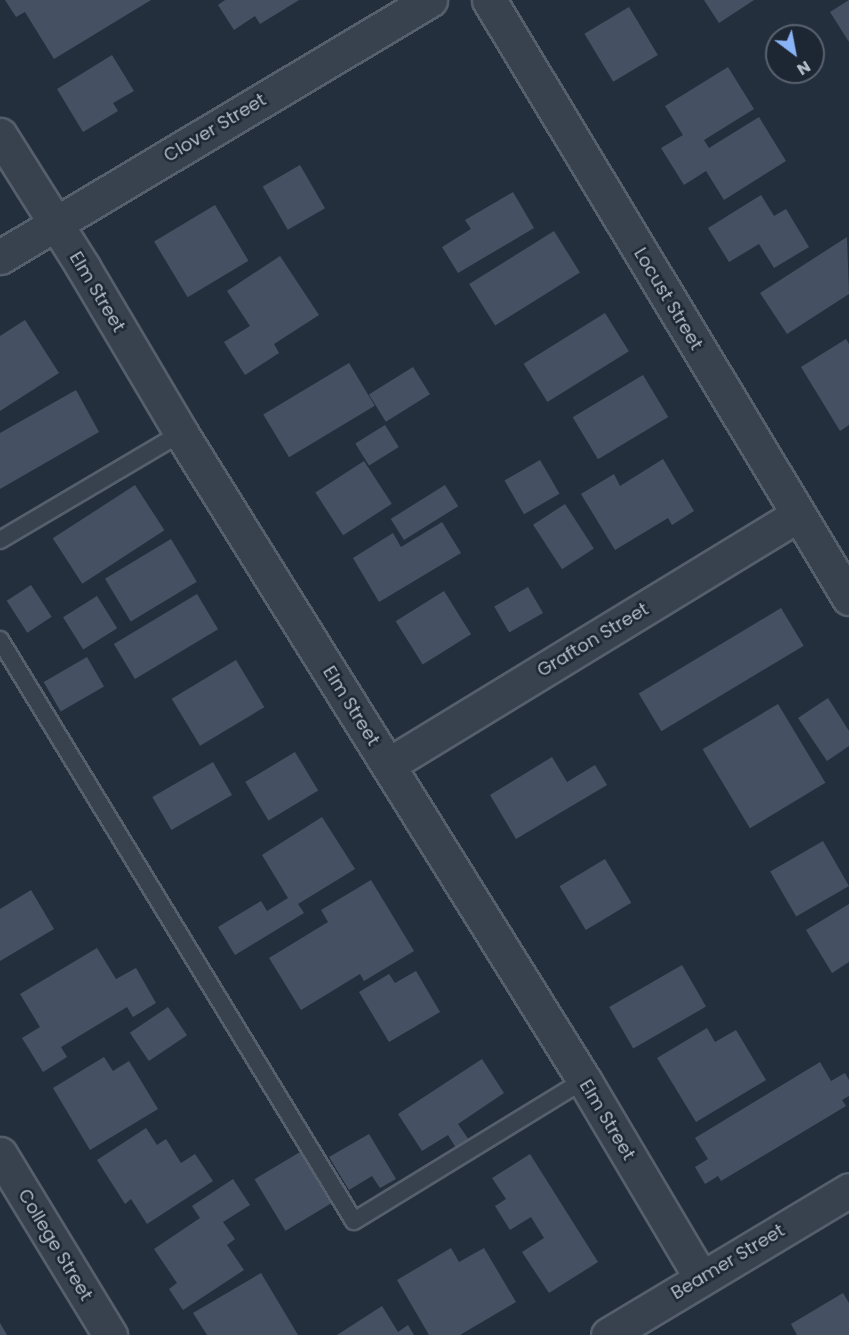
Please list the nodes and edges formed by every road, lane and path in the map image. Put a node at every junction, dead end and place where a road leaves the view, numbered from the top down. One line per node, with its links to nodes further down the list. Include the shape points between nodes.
1 (430, 0): 4 (street, Clover Street)
2 (489, 0): 7 (street, Locust Street)
3 (0, 135): 4 (street, Elm Street)
4 (54, 224): 5 (street, Clover Street); 6 (street, Elm Street)
5 (0, 256)
6 (181, 433): 8 (lane); 11 (street, Elm Street)
7 (797, 515): 9 (street, Locust Street); 11 (street, Grafton Street)
8 (0, 540)
9 (849, 598)
10 (0, 640): 12 (lane, via 354,1221)
11 (388, 765): 12 (street, Elm Street)
12 (584, 1080): 15 (street, Elm Street)
13 (0, 1155): 16 (street, College Street)
14 (849, 1190): 15 (street, Beamer Street)
15 (701, 1278): 17 (street, Beamer Street)
16 (110, 1335)
17 (608, 1335)

